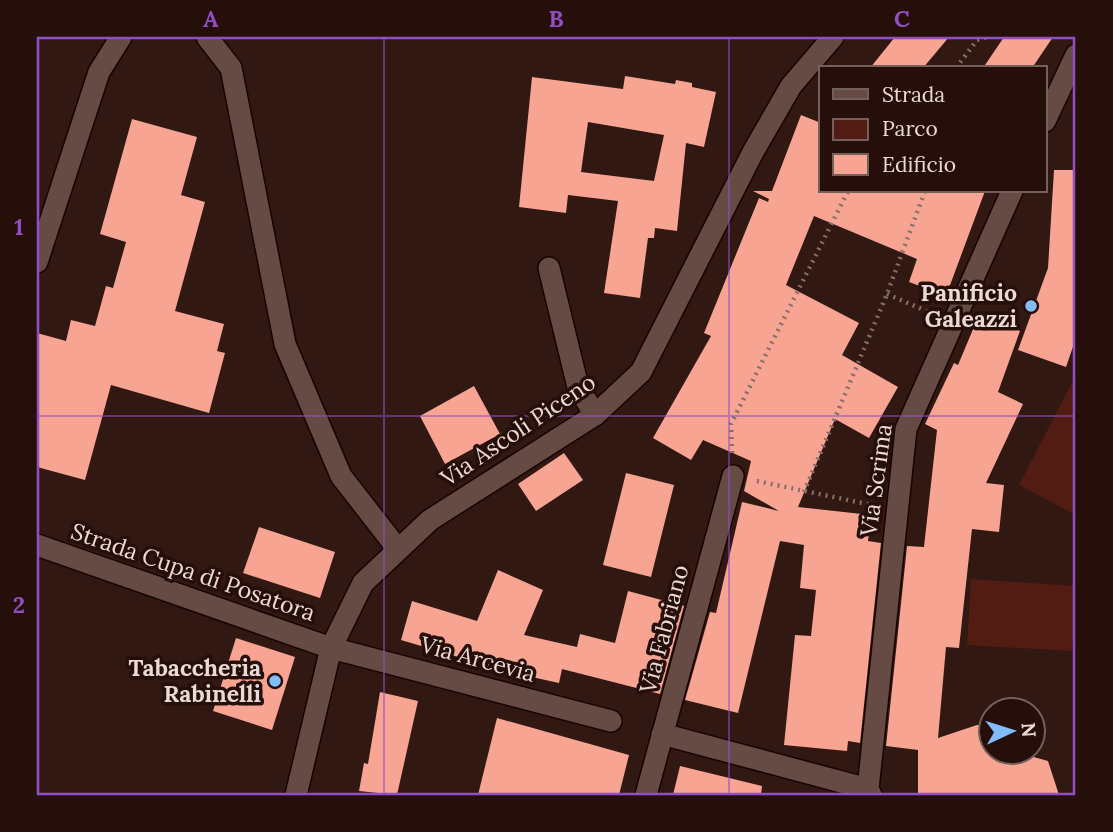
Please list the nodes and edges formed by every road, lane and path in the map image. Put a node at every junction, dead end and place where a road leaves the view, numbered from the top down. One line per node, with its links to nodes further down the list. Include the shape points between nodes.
1 (121, 37): 13 (street, via 99,72)
2 (207, 37): 22 (street, via 231,68 285,344 341,476)
3 (832, 37): 17 (street, Via Ascoli Piceno, via 791,86 641,372)
4 (972, 37): 6 (path)
5 (987, 37): 6 (path)
6 (977, 40): 8 (path)
7 (1076, 55): 9 (street)
8 (958, 66)
9 (1046, 119)
10 (848, 192): 18 (path, via 731,424)
11 (925, 192): 15 (path)
12 (1012, 192): 16 (street, Via Scrima)
13 (37, 262)
14 (549, 268): 17 (street, via 578,387)
15 (887, 294): 16 (path); 19 (path)
16 (954, 322): 20 (street, Via Scrima, via 906,429)
17 (595, 415): 22 (street, Via Ascoli Piceno, via 430,520)
18 (733, 476): 19 (path); 25 (street, Via Fabriano)
19 (804, 492): 20 (path)
20 (896, 510): 26 (street, Via Scrima)
21 (37, 545): 23 (street, Strada Cupa di Posatora)
22 (397, 548): 23 (street, Via Ascoli Piceno, via 363,583)
23 (331, 648): 24 (street, Via Arcevia); 27 (street, Via Ascoli Piceno)
24 (611, 721)
25 (662, 734): 26 (street); 28 (street, Via Fabriano)
26 (870, 792)
27 (296, 795)
28 (646, 795)

